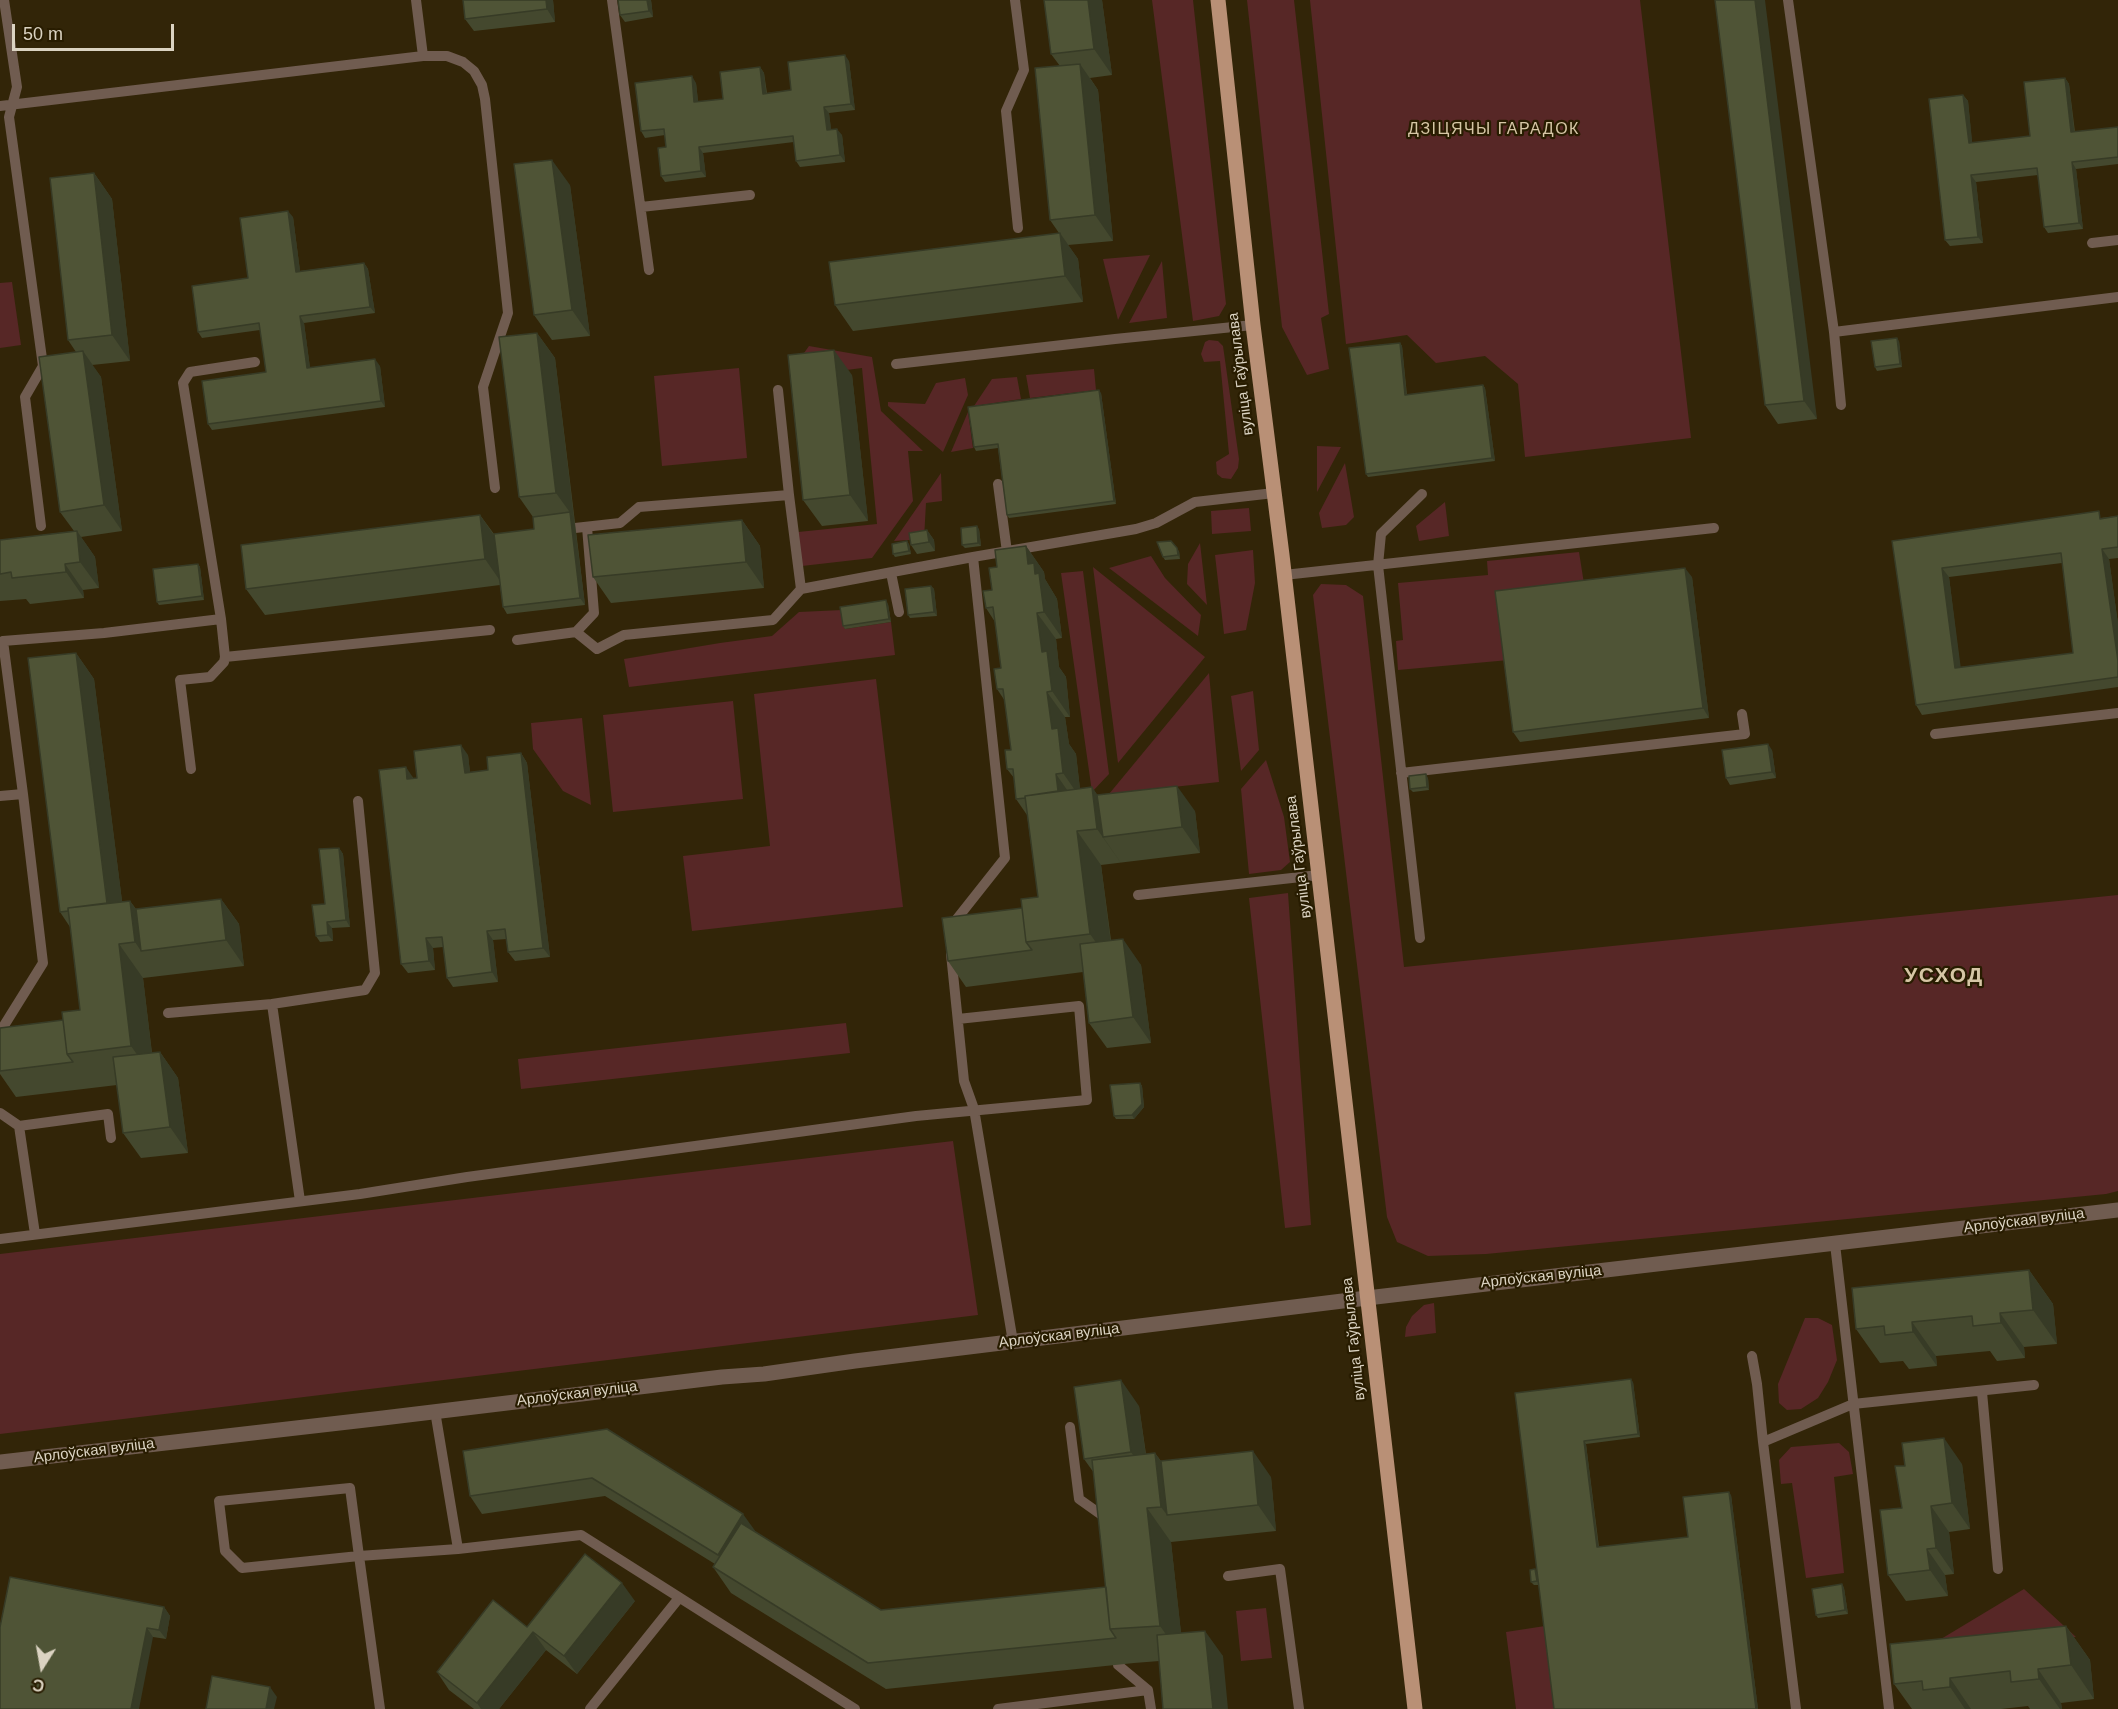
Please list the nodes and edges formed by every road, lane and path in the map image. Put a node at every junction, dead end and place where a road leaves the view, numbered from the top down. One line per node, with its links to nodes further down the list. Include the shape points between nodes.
1 (4, 0): 8 (lane, via 17,87)
2 (416, 0): 7 (lane)
3 (612, 0): 11 (lane)
4 (1015, 0): 12 (lane, via 1024,70 1006,111)
5 (1218, 0): 17 (main road, вуліца Гаўрылава)
6 (1788, 0): 18 (lane)
7 (423, 56): 8 (lane); 24 (lane, via 447,56 463,62 474,71 485,99 508,313 483,387)
8 (13, 105): 9 (lane); 28 (lane, via 9,117 43,366 25,397)
9 (0, 106)
10 (750, 195): 11 (lane)
11 (641, 207): 15 (lane)
12 (1018, 228)
13 (2118, 240): 14 (lane)
14 (2092, 243)
15 (649, 270)
16 (2118, 297): 18 (lane)
17 (1253, 325): 20 (lane); 25 (main road, вуліца Гаўрылава)
18 (1834, 332): 22 (lane)
19 (255, 362): 37 (lane, via 190,372 183,383)
20 (896, 364)
21 (778, 390): 27 (lane)
22 (1841, 405)
23 (998, 483): 30 (lane)
24 (495, 488)
25 (1274, 493): 30 (lane, via 1195,502 1156,524 1136,530); 34 (main road, вуліца Гаўрылава)
26 (1422, 494): 32 (lane, via 1381,534)
27 (789, 495): 35 (lane); 39 (lane, via 639,507 620,523 581,527 594,613)
28 (41, 526)
29 (1714, 528): 32 (lane)
30 (1007, 552): 31 (lane)
31 (974, 557): 33 (lane); 56 (lane, via 1005,858 949,929)
32 (1378, 565): 34 (lane); 47 (lane)
33 (891, 573): 35 (lane); 36 (lane)
34 (1284, 575): 51 (main road, вуліца Гаўрылава)
35 (801, 589): 39 (lane, via 772,620 624,635 597,649)
36 (898, 612)
37 (220, 619): 41 (lane); 42 (lane)
38 (490, 630): 42 (lane)
39 (576, 632): 40 (lane)
40 (517, 640)
41 (1, 641): 48 (lane)
42 (225, 657): 46 (lane, via 210,677 180,680)
43 (2118, 713): 45 (lane)
44 (1742, 714): 47 (lane, via 1745,734)
45 (1935, 734)
46 (191, 769)
47 (1401, 773): 53 (lane)
48 (23, 794): 49 (lane); 57 (lane, via 43,963)
49 (0, 796)
50 (358, 801): 54 (lane, via 375,973 365,990)
51 (1319, 875): 52 (lane); 67 (main road, вуліца Гаўрылава)
52 (1138, 895)
53 (1420, 938)
54 (272, 1004): 55 (lane); 62 (lane)
55 (168, 1013)
56 (958, 1019): 58 (lane, via 964,1081); 58 (lane, via 1079,1006 1088,1100)
57 (0, 1032)
58 (974, 1109): 62 (lane); 68 (lane)
59 (0, 1113): 60 (lane)
60 (19, 1126): 61 (lane, via 108,1114); 64 (lane)
61 (111, 1138)
62 (300, 1201): 64 (lane)
63 (2118, 1210): 66 (street, Арлоўская вуліца)
64 (35, 1234): 65 (lane)
65 (0, 1239)
66 (1835, 1244): 67 (street, Арлоўская вуліца); 72 (lane)
67 (1367, 1298): 68 (street, Арлоўская вуліца); 91 (main road, вуліца Гаўрылава)
68 (1013, 1342): 73 (street, Арлоўская вуліца)
69 (1752, 1356): 75 (lane)
70 (2034, 1385): 71 (lane)
71 (1982, 1392): 72 (lane); 80 (lane)
72 (1853, 1404): 75 (lane); 93 (lane)
73 (435, 1411): 76 (street, Арлоўская вуліца); 78 (lane)
74 (1070, 1427): 77 (lane, via 1080,1499 1103,1516)
75 (1763, 1442): 92 (lane)
76 (0, 1462)
77 (1105, 1538)
78 (458, 1548): 79 (lane); 82 (lane, via 581,1535)
79 (359, 1557): 79 (lane, via 350,1488 219,1501 225,1551 243,1568); 85 (lane)
80 (1998, 1569)
81 (1228, 1575): 90 (lane, via 1280,1569)
82 (679, 1598): 86 (lane); 87 (lane)
83 (1118, 1665): 84 (lane)
84 (1148, 1690): 88 (lane); 89 (lane)
85 (380, 1709)
86 (590, 1709)
87 (855, 1709)
88 (998, 1709)
89 (1150, 1709)
90 (1299, 1709)
91 (1416, 1709)
92 (1796, 1709)
93 (1889, 1709)

